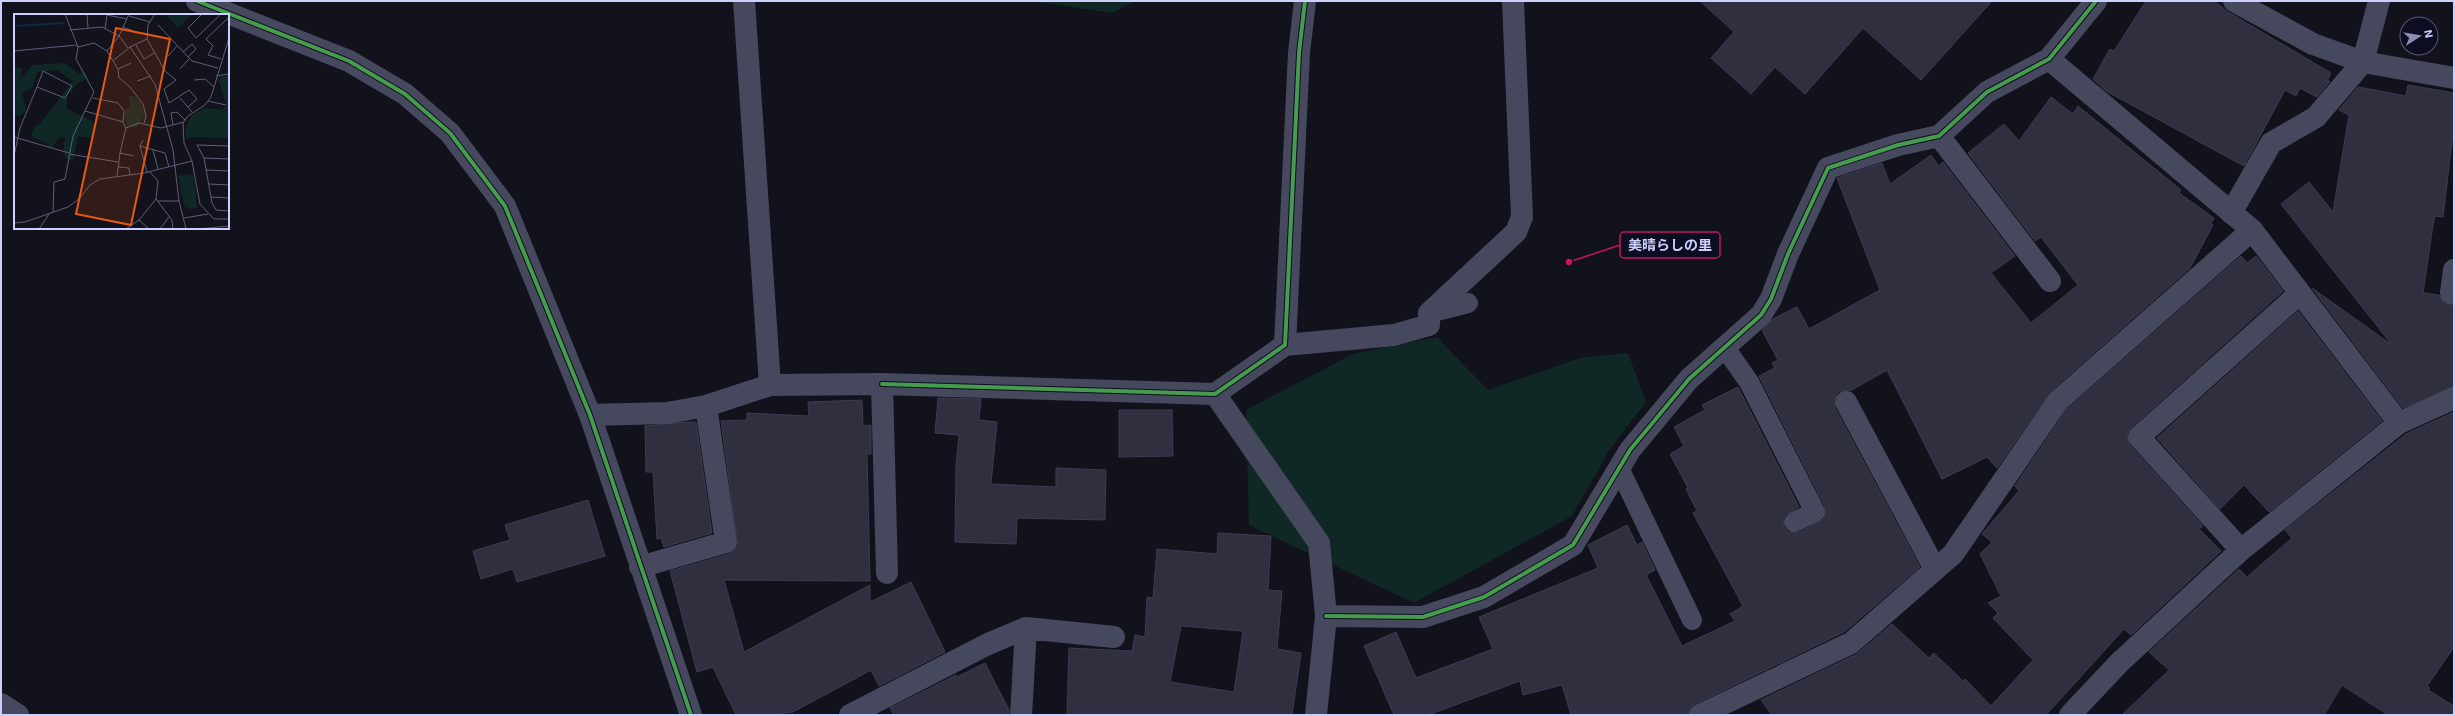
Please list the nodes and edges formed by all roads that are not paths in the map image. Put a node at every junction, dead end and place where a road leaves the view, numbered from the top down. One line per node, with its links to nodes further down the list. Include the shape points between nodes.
1 (197, 1): 28 (street, via 349,61 405,94 450,133 506,206)
2 (744, 1): 23 (street)
3 (1306, 1): 20 (street, via 1299,54)
4 (1513, 1): 19 (street, via 1522,217 1516,232)
5 (2096, 1): 8 (street)
6 (2234, 1): 9 (street, via 2313,44)
7 (2379, 1): 9 (street)
8 (2049, 59): 11 (street, via 1987,92); 12 (street)
9 (2363, 62): 10 (street); 12 (street, via 2316,117 2271,143)
10 (2454, 78)
11 (1939, 136): 15 (street); 21 (street, via 1898,144 1828,168 1788,254 1771,299 1761,315)
12 (2231, 213): 13 (street)
13 (2252, 230): 17 (street); 34 (street, via 2058,401 1953,554)
14 (2454, 270): 16 (street)
15 (2050, 281)
16 (2451, 293)
17 (2299, 294): 29 (street); 32 (street, via 2139,438)
18 (1468, 303): 19 (lane)
19 (1429, 313): 20 (street, via 1429,325 1394,335)
20 (1285, 345): 24 (street)
21 (1725, 348): 30 (street, via 1689,379 1630,450); 31 (lane, via 1749,382 1815,512)
22 (882, 384): 23 (street); 24 (street); 35 (street)
23 (770, 385): 27 (street)
24 (1215, 394): 36 (street, via 1319,543)
25 (2454, 398): 29 (street)
26 (1846, 402): 34 (street)
27 (706, 406): 28 (street, via 667,413); 33 (street, via 726,542)
28 (590, 416): 33 (street)
29 (2399, 423): 32 (street)
30 (1619, 468): 36 (street, via 1573,546 1484,597 1423,617); 37 (lane)
31 (1794, 522)
32 (2241, 550): 47 (street, via 2119,663)
33 (640, 567): 42 (street)
34 (1935, 569): 46 (street, via 1851,643)
35 (887, 573)
36 (1326, 616): 45 (street)
37 (1692, 620)
38 (1026, 628): 39 (street); 43 (street, via 988,644); 44 (street)
39 (1114, 638)
40 (1, 704): 41 (street)
41 (18, 715)
42 (691, 715)
43 (850, 715)
44 (1022, 715)
45 (1316, 715)
46 (1700, 715)
47 (2070, 715)

